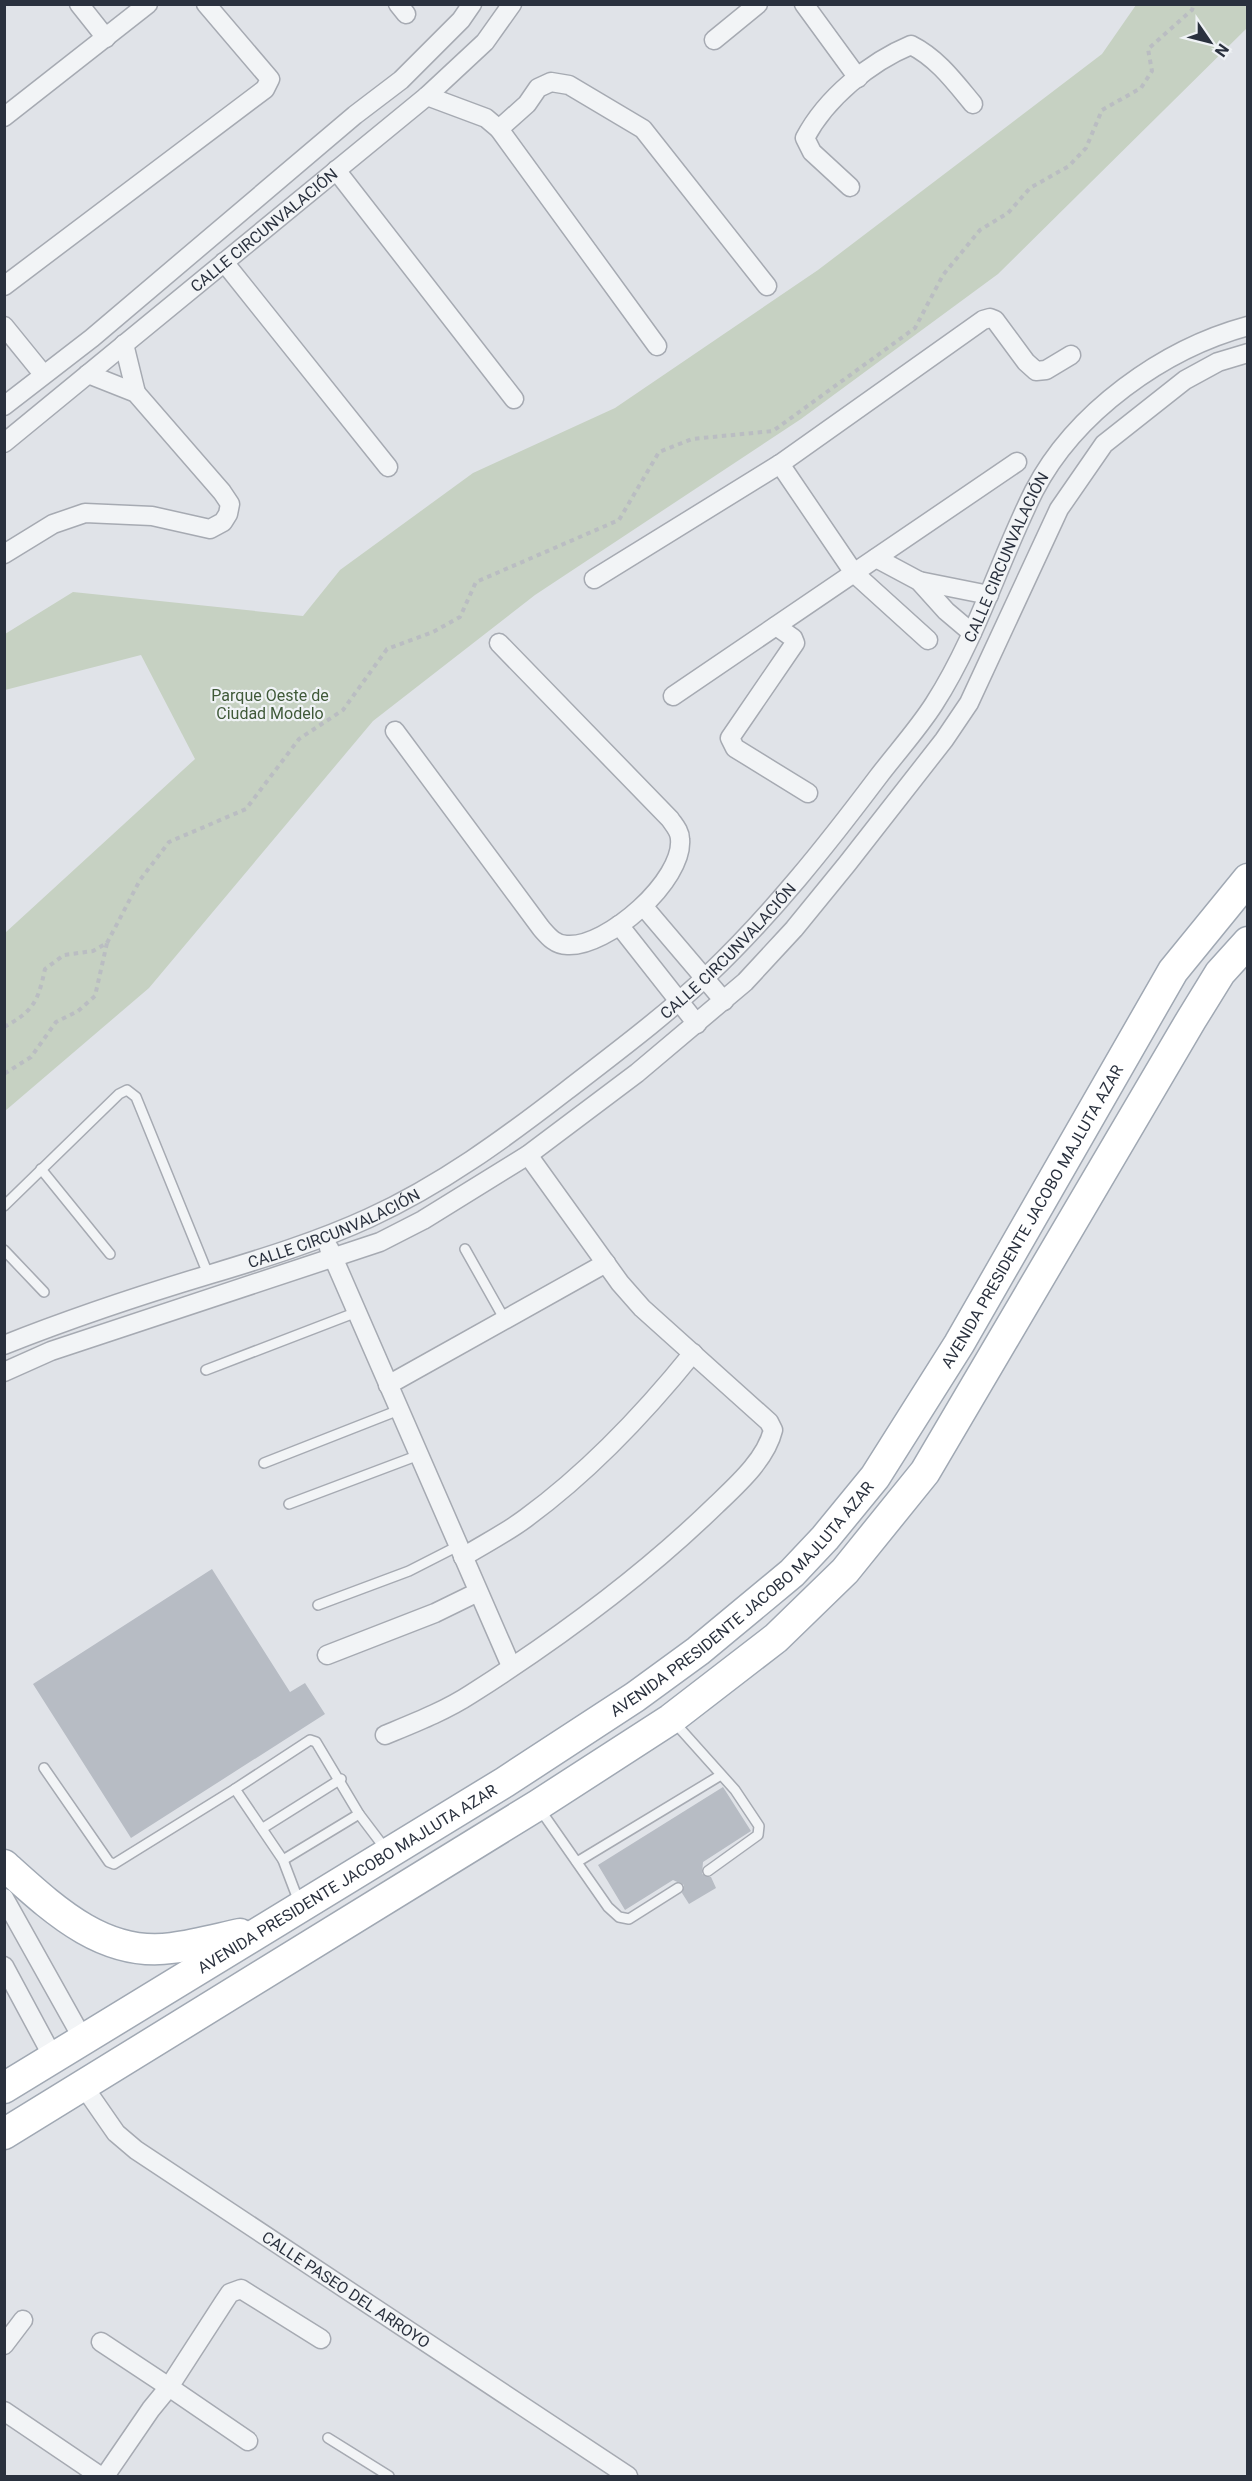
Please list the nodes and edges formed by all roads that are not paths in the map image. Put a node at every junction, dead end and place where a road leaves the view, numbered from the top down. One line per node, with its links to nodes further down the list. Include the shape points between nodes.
1 (79, 4): 8 (street)
2 (148, 4): 8 (street)
3 (206, 4): 18 (street, via 270,79 265,89)
4 (472, 4): 22 (street, CALLE CIRCUNVALACIÓN, via 401,80)
5 (512, 4): 11 (street, CALLE CIRCUNVALACIÓN, via 485,42)
6 (758, 4): 9 (street)
7 (804, 4): 10 (street)
8 (106, 38): 13 (street)
9 (714, 40)
10 (858, 78): 12 (street, via 887,55 911,45 926,52); 16 (street, via 813,122 805,138 812,152)
11 (427, 96): 14 (street, via 486,118); 15 (street, CALLE CIRCUNVALACIÓN)
12 (973, 104)
13 (4, 117)
14 (499, 129): 19 (street, via 527,104 538,88 551,82 569,85 643,129); 24 (street)
15 (336, 170): 17 (street, CALLE CIRCUNVALACIÓN); 31 (street)
16 (849, 187)
17 (224, 262): 23 (street, CALLE CIRCUNVALACIÓN); 36 (street)
18 (4, 286)
19 (767, 286)
20 (4, 326): 28 (street)
21 (1248, 326): 42 (street, CALLE CIRCUNVALACIÓN, via 1174,353 1081,427 1036,487)
22 (92, 338): 27 (street); 28 (street, CALLE CIRCUNVALACIÓN)
23 (124, 344): 27 (street, CALLE CIRCUNVALACIÓN); 30 (street)
24 (657, 346)
25 (1248, 353): 56 (street, CALLE CIRCUNVALACIÓN, via 1218,362 1185,380 1104,444 1059,509 969,703 794,928)
26 (1071, 355): 35 (street, via 1047,370 1036,371 995,320 982,320)
27 (107, 358): 29 (street, CALLE CIRCUNVALACIÓN)
28 (43, 374): 32 (street, CALLE CIRCUNVALACIÓN)
29 (88, 374): 30 (street); 33 (street, CALLE CIRCUNVALACIÓN)
30 (136, 393): 37 (street, via 222,492 230,504 223,522 210,529 152,516 85,513 53,524)
31 (514, 399)
32 (4, 406)
33 (4, 443)
34 (1017, 462): 38 (street)
35 (780, 464): 39 (street); 40 (street)
36 (388, 467)
37 (4, 554)
38 (876, 558): 39 (street); 41 (street)
39 (854, 573): 43 (street); 45 (street)
40 (594, 579)
41 (919, 581): 42 (street); 44 (street)
42 (989, 595): 44 (street, CALLE CIRCUNVALACIÓN)
43 (776, 626): 47 (street); 49 (street, via 795,643 730,738 735,748)
44 (972, 633): 54 (street, CALLE CIRCUNVALACIÓN, via 958,664 920,725 825,848)
45 (928, 640)
46 (499, 644): 51 (street, via 670,819 680,834 672,869)
47 (673, 696)
48 (395, 731): 52 (street, via 554,941 578,945)
49 (808, 793)
50 (1248, 879): 94 (main road, AVENIDA PRESIDENTE JACOBO MAJLUTA AZAR, via 1173,971 959,1344 874,1477 825,1538 757,1603 650,1686 505,1782)
51 (644, 907): 52 (street); 54 (street)
52 (619, 926): 55 (street)
53 (1248, 942): 85 (main road, via 1220,973 1191,1020 925,1472 845,1571 776,1638)
54 (705, 978): 55 (street, CALLE CIRCUNVALACIÓN); 56 (street)
55 (678, 1000): 57 (street); 61 (street, CALLE CIRCUNVALACIÓN, via 617,1053 482,1155 376,1215)
56 (724, 1001): 57 (street, CALLE CIRCUNVALACIÓN)
57 (697, 1024): 58 (street, CALLE CIRCUNVALACIÓN)
58 (528, 1155): 65 (street, CALLE CIRCUNVALACIÓN, via 412,1225); 66 (street)
59 (41, 1169): 60 (lane); 64 (lane); 67 (lane, via 127,1090 136,1096)
60 (4, 1206)
61 (324, 1235): 65 (street); 67 (street, CALLE CIRCUNVALACIÓN)
62 (465, 1249): 70 (lane)
63 (4, 1250): 68 (lane)
64 (110, 1254)
65 (334, 1259): 69 (street); 74 (street, CALLE CIRCUNVALACIÓN, via 51,1351)
66 (606, 1263): 70 (street); 72 (street, via 642,1308)
67 (208, 1275): 71 (street, CALLE CIRCUNVALACIÓN)
68 (44, 1292)
69 (357, 1312): 73 (lane); 75 (street)
70 (505, 1320): 75 (street)
71 (4, 1345)
72 (693, 1353): 80 (street, via 645,1412 586,1469 525,1519); 84 (street, via 769,1422 773,1430 771,1441 732,1490 673,1547 618,1593)
73 (206, 1370)
74 (4, 1372)
75 (388, 1385): 76 (street)
76 (399, 1410): 77 (street); 78 (lane)
77 (419, 1455): 79 (lane); 80 (street)
78 (264, 1463)
79 (289, 1504)
80 (461, 1551): 81 (street); 82 (lane)
81 (478, 1592): 83 (street); 84 (street)
82 (318, 1605)
83 (327, 1655)
84 (511, 1666): 86 (street, via 471,1695)
85 (671, 1719): 88 (lane); 91 (main road)
86 (385, 1735)
87 (44, 1768): 90 (lane, via 114,1864)
88 (721, 1775): 96 (lane); 98 (lane, via 759,1826 758,1835)
89 (341, 1779): 90 (lane, via 316,1742 310,1740); 92 (lane); 93 (lane)
90 (235, 1789): 93 (lane)
91 (538, 1805): 96 (lane); 106 (main road)
92 (359, 1814): 94 (lane); 95 (lane)
93 (263, 1828): 95 (lane)
94 (388, 1853): 101 (main road, AVENIDA PRESIDENTE JACOBO MAJLUTA AZAR)
95 (283, 1860): 101 (lane)
96 (577, 1862): 99 (lane, via 619,1917 629,1919)
97 (4, 1865): 102 (main road, via 82,1929 111,1943 143,1949 170,1948)
98 (708, 1871)
99 (678, 1888)
100 (4, 1898): 104 (street)
101 (301, 1906): 102 (main road, AVENIDA PRESIDENTE JACOBO MAJLUTA AZAR)
102 (260, 1930): 104 (main road, AVENIDA PRESIDENTE JACOBO MAJLUTA AZAR)
103 (4, 1966): 105 (street)
104 (84, 2041): 105 (main road, AVENIDA PRESIDENTE JACOBO MAJLUTA AZAR)
105 (54, 2059): 107 (main road, AVENIDA PRESIDENTE JACOBO MAJLUTA AZAR)
106 (82, 2084): 108 (main road); 120 (street, CALLE PASEO DEL ARROYO, via 116,2133 136,2150)
107 (4, 2088)
108 (4, 2134)
109 (23, 2320): 112 (street)
110 (321, 2339): 113 (street, via 241,2289 224,2302)
111 (101, 2342): 113 (street)
112 (4, 2345)
113 (169, 2388): 116 (street); 118 (street)
114 (4, 2411): 117 (street)
115 (328, 2438): 119 (lane)
116 (248, 2441)
117 (100, 2476)
118 (105, 2476)
119 (389, 2476)
120 (628, 2476)

